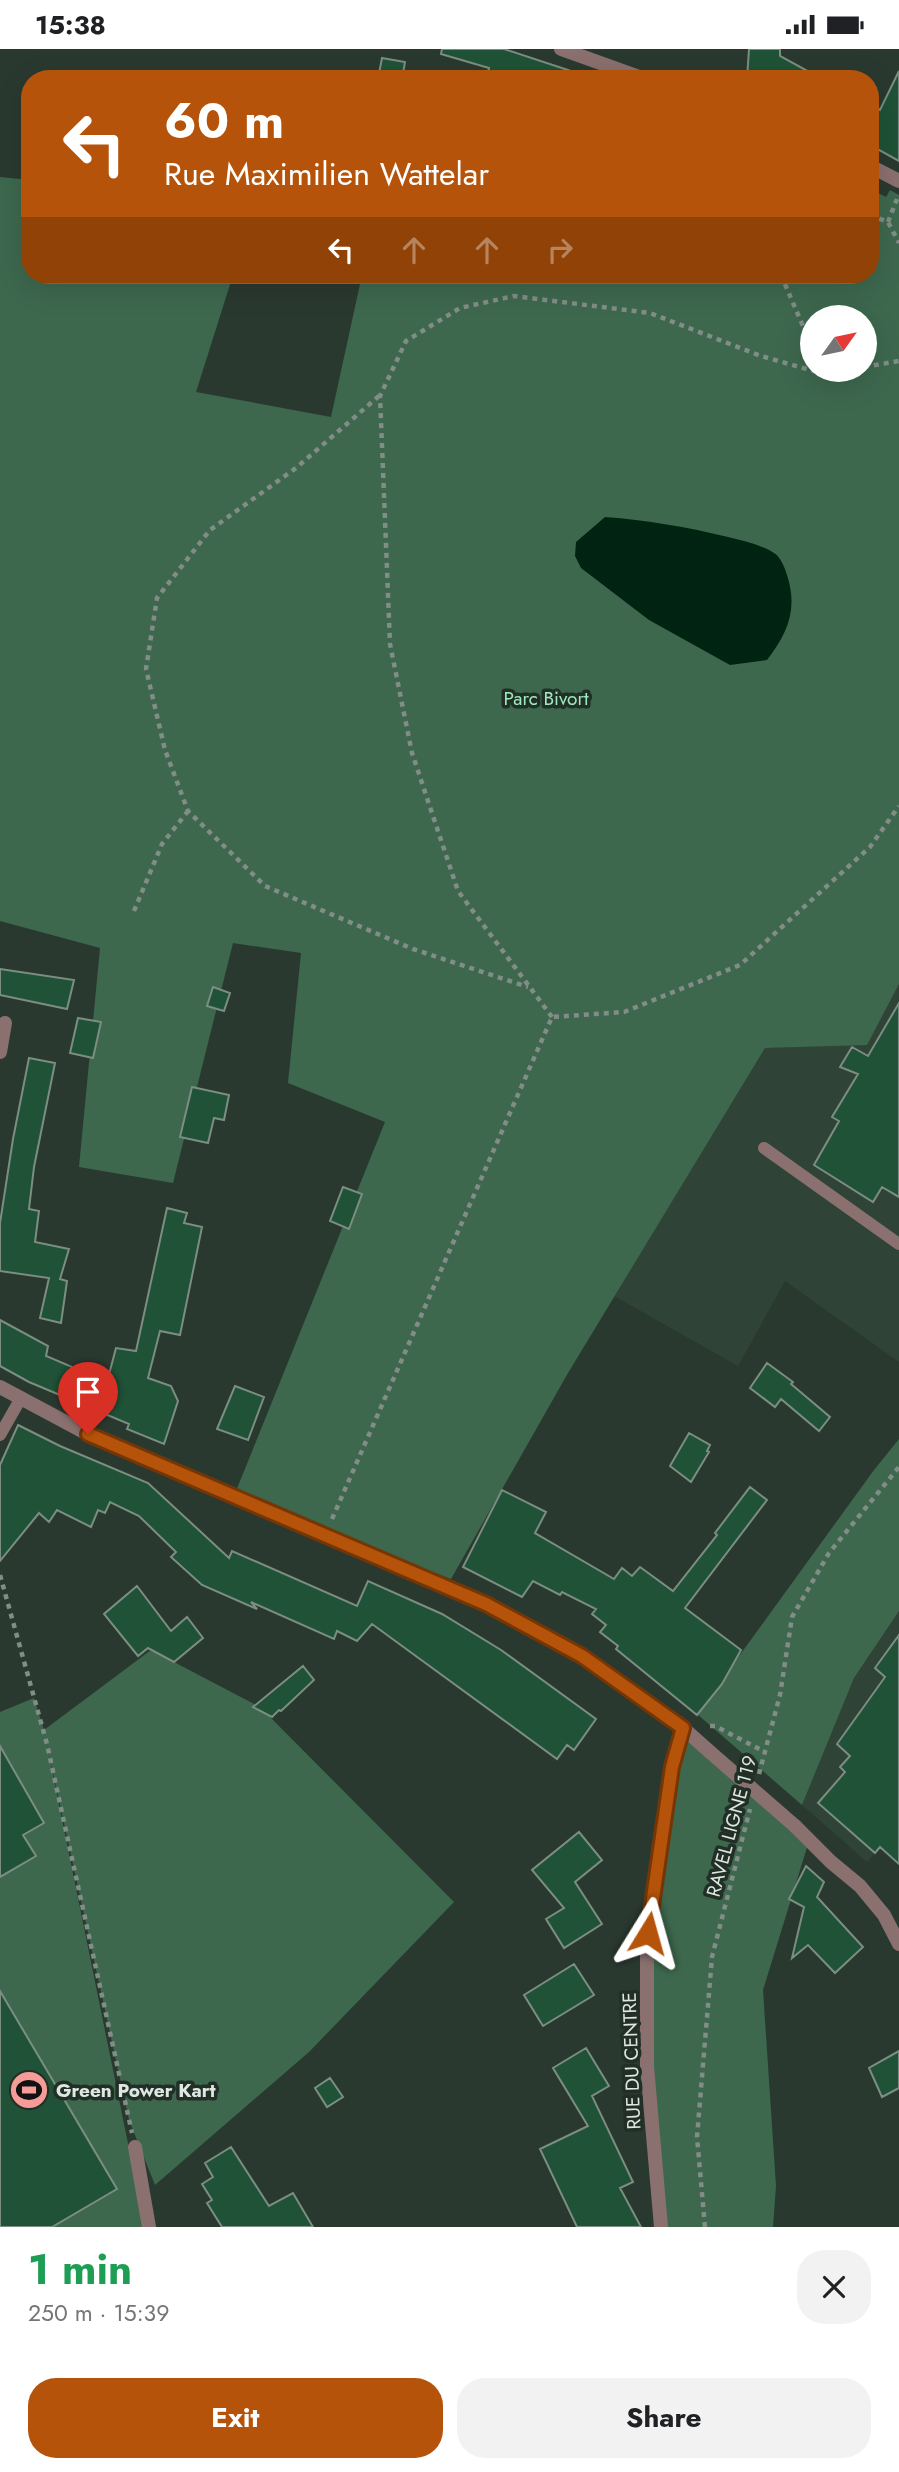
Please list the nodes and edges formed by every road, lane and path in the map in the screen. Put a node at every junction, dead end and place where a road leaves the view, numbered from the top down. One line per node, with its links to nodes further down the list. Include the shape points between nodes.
1 (561, 49): 2 (street)
2 (620, 70)
3 (879, 171): 4 (street)
4 (899, 181)
5 (899, 195): 7 (path)
6 (879, 218): 7 (path)
7 (888, 222): 8 (path)
8 (899, 243)
9 (785, 284): 10 (path)
10 (800, 319)
11 (899, 362): 12 (path)
12 (877, 365)
13 (800, 366): 14 (path, via 761,356 650,313 514,296 460,308 406,341)
14 (380, 396): 16 (path, via 296,468 210,530 157,598 146,669 165,750); 18 (path, via 390,643 412,753 458,891)
15 (899, 806): 19 (path, via 870,847 740,965 624,1012)
16 (188, 811): 17 (path, via 162,844); 18 (path, via 265,886 413,949)
17 (134, 911)
18 (529, 987): 19 (path)
19 (552, 1017): 28 (path)
20 (5, 1023): 21 (street)
21 (0, 1052)
22 (764, 1148): 23 (lane)
23 (899, 1244)
24 (0, 1387): 25 (street)
25 (21, 1398): 26 (lane); 28 (street, via 88,1434)
26 (0, 1434)
27 (899, 1467): 31 (path, RAVEL LIGNE 119, via 829,1553 792,1617 780,1695)
28 (326, 1536): 30 (street, via 486,1604 582,1656)
29 (0, 1575): 35 (path, via 47,1744)
30 (683, 1728): 31 (path, via 715,1725); 34 (street, bridge, via 860,1886 884,1915); 37 (street, RUE DU CENTRE, via 672,1767 648,1933 648,2066)
31 (765, 1752): 32 (path, RAVEL LIGNE 119)
32 (758, 1778)
33 (752, 1803): 38 (path, RAVEL LIGNE 119, via 712,1957 697,2137)
34 (899, 1944)
35 (135, 2147): 36 (street)
36 (149, 2227)
37 (661, 2227)
38 (705, 2227)

